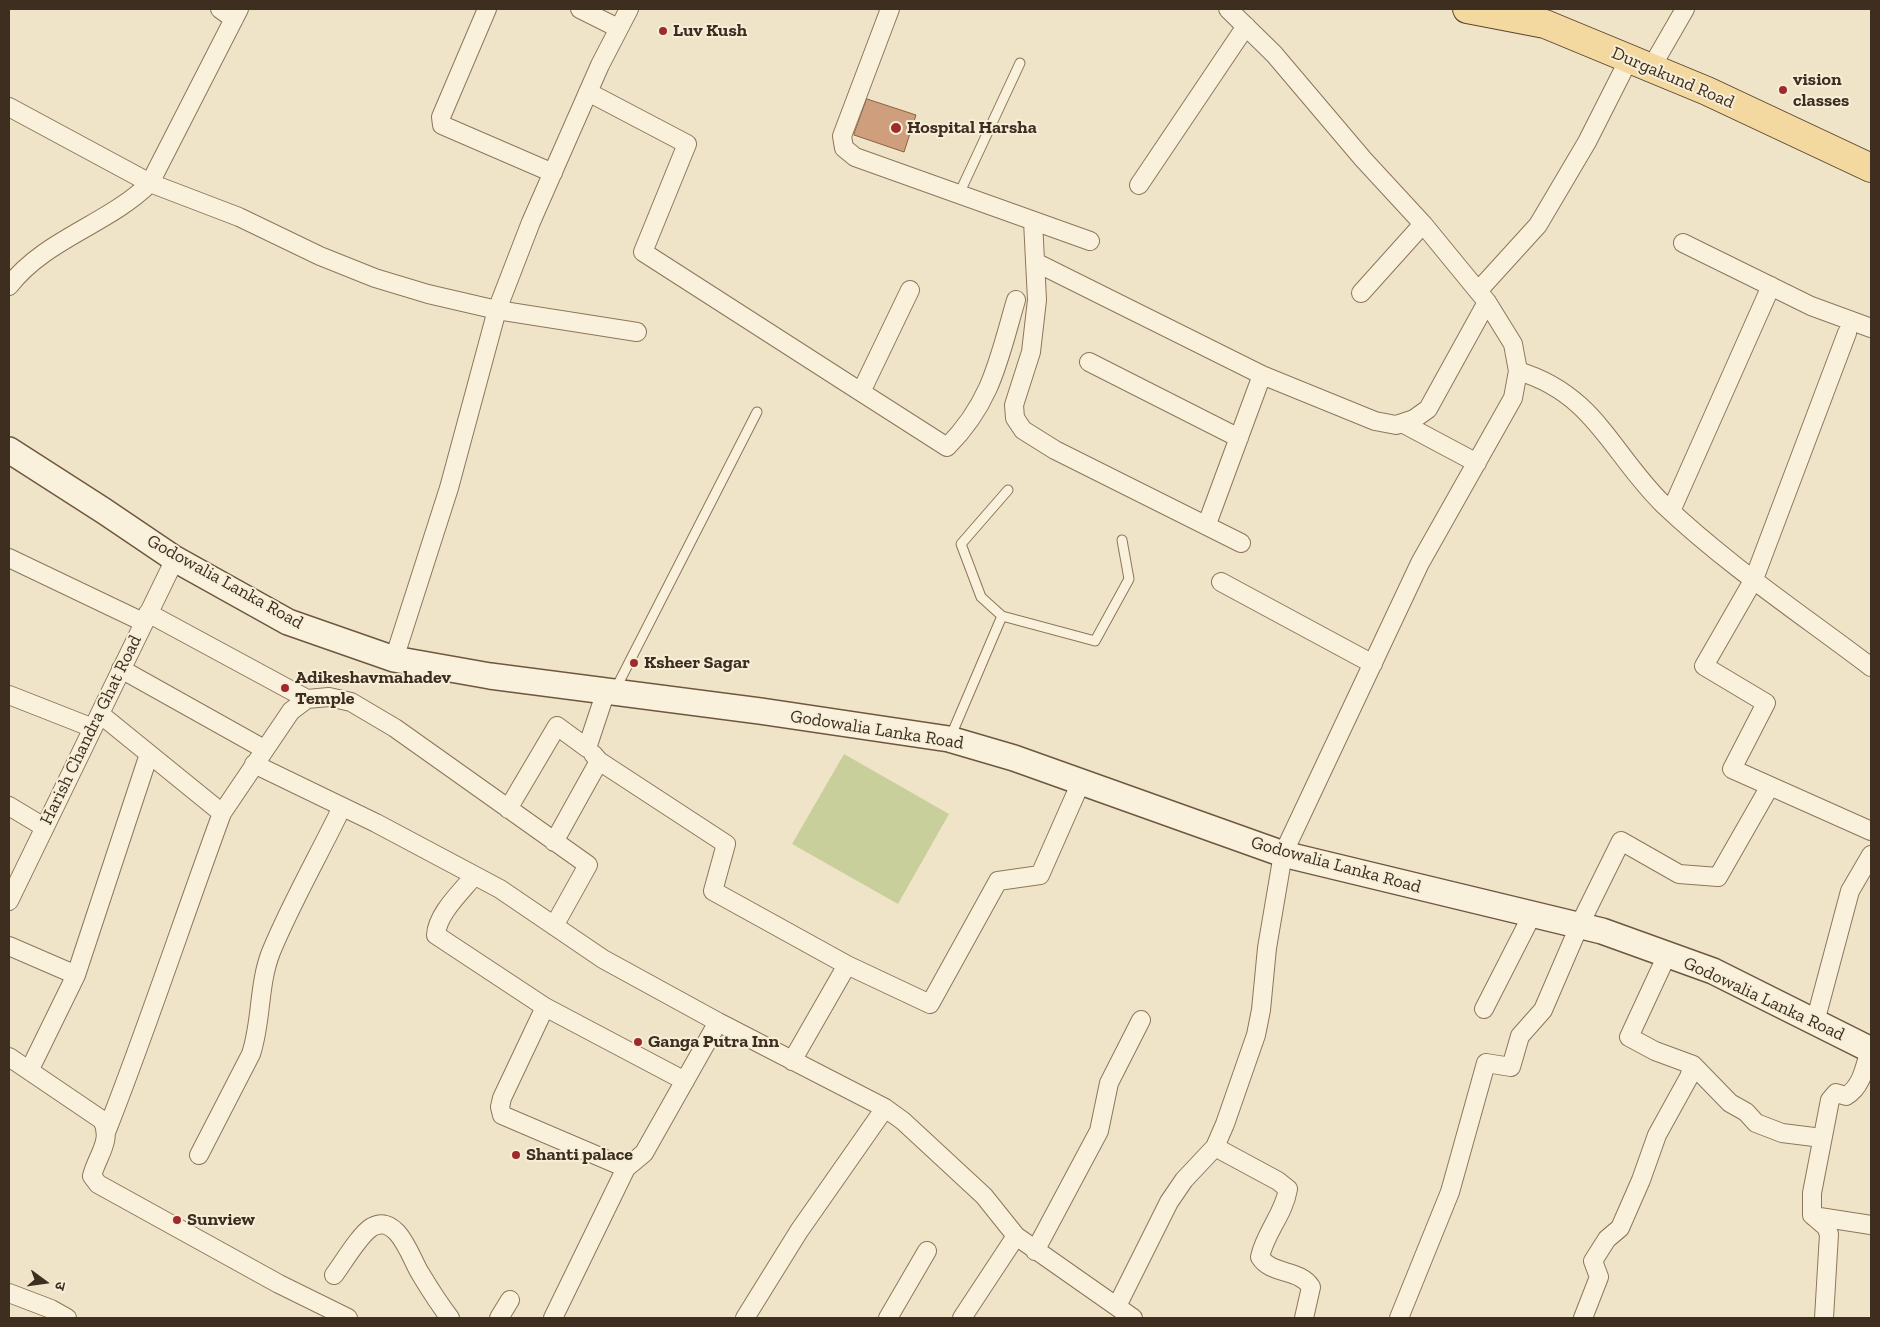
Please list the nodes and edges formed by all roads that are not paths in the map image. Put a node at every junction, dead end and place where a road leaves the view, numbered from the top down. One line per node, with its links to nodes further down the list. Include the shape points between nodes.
1 (487, 9): 18 (street, via 441,117 442,126)
2 (580, 9): 12 (street)
3 (629, 9): 12 (street)
4 (890, 9): 21 (street, via 842,136 844,148 855,157)
5 (1228, 9): 11 (street)
6 (1467, 9): 10 (main road, Durgakund Road)
7 (1519, 9): 10 (street)
8 (1685, 9): 14 (street)
9 (231, 12): 19 (street)
10 (1545, 24): 14 (main road, Durgakund Road)
11 (1246, 26): 20 (street); 23 (street)
12 (618, 28): 15 (street)
13 (1020, 62): 21 (lane)
14 (1640, 64): 17 (main road, Durgakund Road); 31 (street, via 1587,142 1538,225)
15 (588, 92): 18 (street); 40 (street, via 687,144 643,252)
16 (9, 107): 19 (street)
17 (1871, 168)
18 (552, 173): 33 (street)
19 (150, 183): 27 (street, via 134,199 40,256); 33 (street, via 239,217 374,278)
20 (1139, 185)
21 (959, 194): 22 (street)
22 (1033, 221): 24 (street); 26 (street)
23 (1423, 224): 30 (street); 31 (street)
24 (1090, 241)
25 (1683, 243): 28 (street)
26 (1036, 262): 39 (street); 48 (street, via 1038,300 1035,328 1014,405 1015,418 1023,430 1054,450)
27 (9, 286)
28 (1771, 286): 34 (street, via 1811,306); 47 (street)
29 (910, 290): 40 (street)
30 (1361, 293)
31 (1483, 297): 38 (street, via 1513,344); 42 (street, via 1428,409)
32 (1016, 300): 40 (street, via 987,394 964,430 947,447)
33 (497, 310): 35 (street); 57 (street, via 449,488)
34 (1871, 328)
35 (637, 332)
36 (1848, 333): 53 (street)
37 (1089, 362): 43 (street)
38 (1518, 371): 45 (street, via 1513,398); 47 (street, via 1545,380 1597,421 1642,480)
39 (1262, 375): 42 (street, via 1375,421); 43 (street)
40 (861, 392)
41 (757, 412): 61 (lane)
42 (1402, 423): 45 (street)
43 (1239, 438): 48 (street)
44 (9, 450): 52 (street, Godowalia Lanka Road)
45 (1477, 463): 58 (street, via 1420,562)
46 (1008, 490): 55 (lane, via 961,544 982,597)
47 (1671, 511): 53 (street)
48 (1207, 524): 50 (street)
49 (1122, 540): 55 (lane, via 1129,579 1095,641)
50 (1241, 543)
51 (9, 558): 56 (street)
52 (175, 559): 56 (street, Harish Chandra Ghat Road); 57 (street, Godowalia Lanka Road, via 288,622)
53 (1754, 579): 59 (street); 72 (street, via 1704,666 1766,703 1732,769)
54 (1221, 582): 58 (street)
55 (1002, 616): 65 (lane)
56 (146, 617): 60 (street, Harish Chandra Ghat Road); 63 (street)
57 (394, 659): 61 (street, Godowalia Lanka Road)
58 (1373, 664): 80 (street)
59 (1871, 666)
60 (121, 669): 64 (street, Harish Chandra Ghat Road); 67 (street)
61 (610, 692): 65 (street, Godowalia Lanka Road); 66 (street)
62 (9, 695): 64 (street)
63 (307, 699): 67 (street, via 291,712); 75 (street, via 329,697 351,702 395,728)
64 (96, 721): 68 (street); 77 (street, Harish Chandra Ghat Road)
65 (949, 739): 71 (street, Godowalia Lanka Road)
66 (587, 748): 69 (street); 75 (street, via 558,726)
67 (264, 749): 70 (street)
68 (149, 754): 76 (street); 90 (street)
69 (599, 762): 79 (street); 89 (street, via 726,844 714,891)
70 (254, 764): 74 (street); 76 (street)
71 (1081, 782): 80 (street, Godowalia Lanka Road); 89 (street, via 1040,875 998,881 930,1004)
72 (1770, 786): 78 (street); 85 (street, via 1718,877 1679,874 1621,841)
73 (9, 806): 77 (street)
74 (342, 807): 82 (street); 106 (street, via 271,952 256,1040)
75 (508, 809): 79 (street)
76 (222, 813): 103 (street, via 143,1039)
77 (44, 827): 83 (street, Harish Chandra Ghat Road)
78 (1871, 831)
79 (554, 842): 86 (street, via 588,865)
80 (1283, 854): 84 (street, Godowalia Lanka Road); 105 (street, via 1256,1035)
81 (1871, 855): 95 (street, via 1850,890)
82 (474, 876): 86 (street); 91 (street, via 442,918 436,935)
83 (9, 901)
84 (1532, 914): 85 (street, Godowalia Lanka Road); 92 (street)
85 (1580, 924): 88 (street, Godowalia Lanka Road); 127 (street, via 1543,1010 1520,1036 1511,1067 1486,1063 1450,1192)
86 (554, 926): 94 (street, via 603,959)
87 (9, 946): 90 (street)
88 (1667, 955): 95 (street, Godowalia Lanka Road, via 1713,971); 99 (street, via 1629,1037)
89 (847, 965): 98 (street)
90 (76, 975): 100 (street)
91 (545, 1007): 101 (street); 107 (street, via 502,1098 502,1115)
92 (1484, 1009)
93 (1141, 1020): 112 (street, via 1109,1083 1099,1131)
94 (718, 1022): 98 (street); 101 (street)
95 (1815, 1022): 96 (street, Godowalia Lanka Road)
96 (1871, 1049): 104 (street, via 1854,1092 1846,1096 1836,1093 1830,1100)
97 (9, 1057): 100 (street)
98 (792, 1061): 102 (street)
99 (1693, 1065): 104 (street, via 1730,1103 1746,1112 1756,1123 1782,1133); 128 (street, via 1657,1135 1620,1228 1607,1239 1593,1260 1599,1277)
100 (30, 1069): 103 (street, via 95,1114)
101 (684, 1081): 107 (street, via 644,1154)
102 (885, 1108): 110 (street, via 904,1121 984,1196); 122 (street, via 799,1231)
103 (107, 1130): 118 (street, via 106,1142 92,1176 98,1184 279,1284)
104 (1822, 1138): 108 (street, via 1812,1193)
105 (1215, 1147): 116 (street, via 1184,1180 1169,1202); 126 (street, via 1288,1189 1286,1202 1262,1246 1260,1257 1264,1264 1307,1280 1311,1287)
106 (199, 1155)
107 (626, 1168): 121 (street)
108 (1812, 1216): 109 (street); 129 (street, via 1826,1227 1829,1234)
109 (1871, 1225)
110 (1016, 1236): 112 (street); 124 (street)
111 (927, 1251): 123 (street)
112 (1035, 1251): 116 (street)
113 (334, 1275): 119 (street, via 373,1226 390,1228 404,1242 418,1272)
114 (9, 1293): 117 (street)
115 (510, 1300): 120 (street)
116 (1117, 1306): 125 (street)
117 (66, 1318)
118 (348, 1318)
119 (450, 1318)
120 (499, 1318)
121 (554, 1318)
122 (746, 1318)
123 (888, 1318)
124 (962, 1318)
125 (1132, 1318)
126 (1304, 1318)
127 (1399, 1318)
128 (1583, 1318)
129 (1824, 1318)

